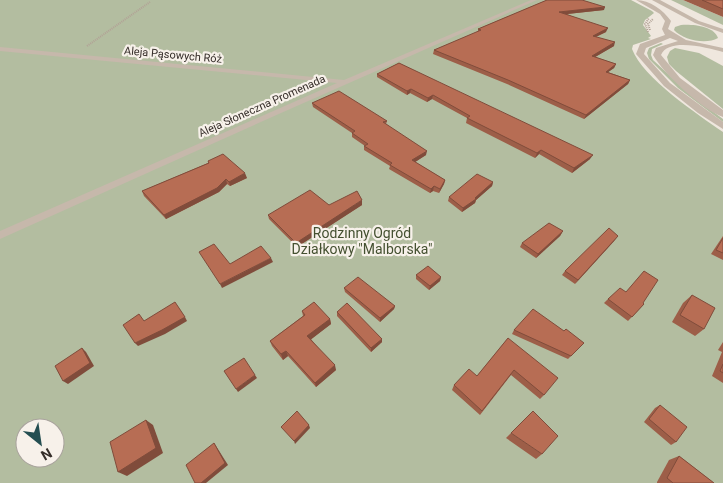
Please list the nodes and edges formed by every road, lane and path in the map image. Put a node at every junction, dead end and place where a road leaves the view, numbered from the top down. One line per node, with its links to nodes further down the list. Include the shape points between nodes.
1 (535, 0): 14 (lane, Aleja Słoneczna Promenada)
2 (639, 0): 6 (street, via 663,14 668,21)
3 (655, 0): 5 (street)
4 (150, 2): 13 (path)
5 (708, 26): 6 (street, via 677,23); 7 (street)
6 (667, 29): 8 (street); 16 (street, via 667,37 641,48 640,54 675,90)
7 (721, 30)
8 (692, 43): 10 (street); 15 (street, via 662,48 657,53 659,59 685,86)
9 (723, 44): 10 (street)
10 (706, 45): 12 (street)
11 (0, 49): 13 (lane, Aleja Pąsowych Róż)
12 (723, 50)
13 (73, 56): 14 (lane, Aleja Pąsowych Róż)
14 (344, 82): 17 (lane, Aleja Słoneczna Promenada)
15 (723, 114)
16 (723, 126)
17 (0, 235)

